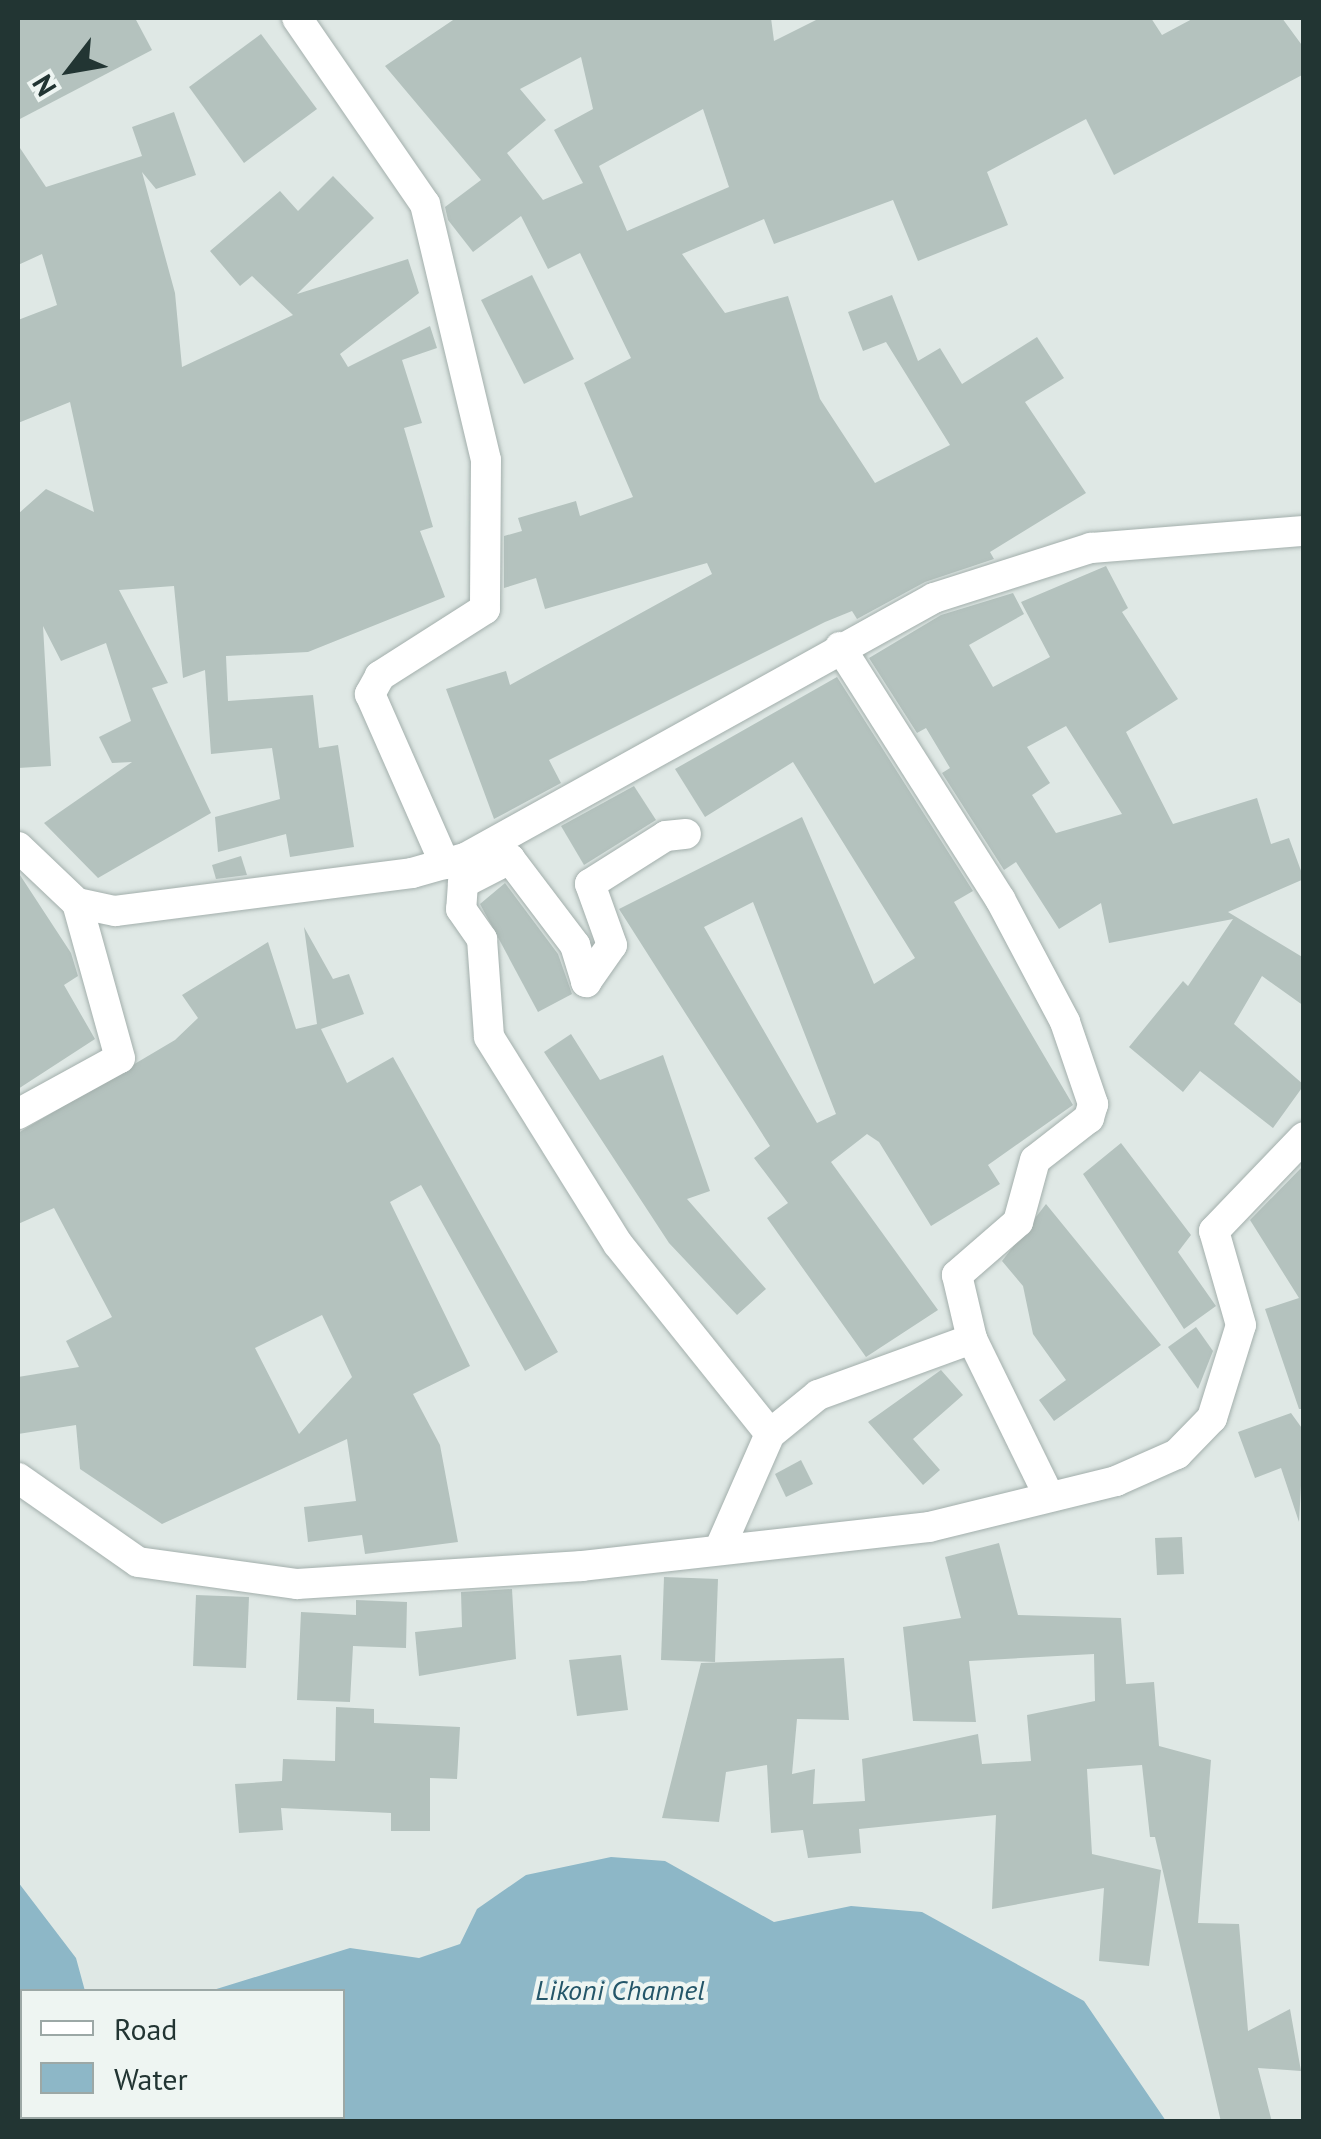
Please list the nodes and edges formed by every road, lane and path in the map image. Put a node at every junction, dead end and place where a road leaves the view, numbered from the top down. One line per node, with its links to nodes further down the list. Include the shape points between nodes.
1 (297, 18): 7 (street, via 425,204 439,289 480,426 490,499 479,535 486,609 380,676 370,694)
2 (1304, 531): 3 (street, via 1062,553 934,598)
3 (840, 647): 6 (street); 11 (street, via 1000,899 1064,1022 1093,1104 1089,1118 1035,1160 1018,1222 957,1275)
4 (686, 834): 6 (street, via 666,836 590,884 612,945 586,982 575,945)
5 (18, 847): 8 (street)
6 (496, 853): 7 (street); 12 (street, via 463,883 461,908 482,939 488,1038 618,1244)
7 (445, 864): 8 (street, via 150,910)
8 (77, 903): 9 (street, via 120,1058)
9 (18, 1114)
10 (1304, 1137): 14 (street, via 1214,1231 1241,1326 1204,1429 1149,1471)
11 (972, 1339): 12 (street, via 818,1395); 14 (street)
12 (770, 1434): 15 (street)
13 (18, 1478): 15 (street, via 138,1562 297,1584)
14 (1048, 1494): 15 (street, via 929,1527)
15 (719, 1550)

